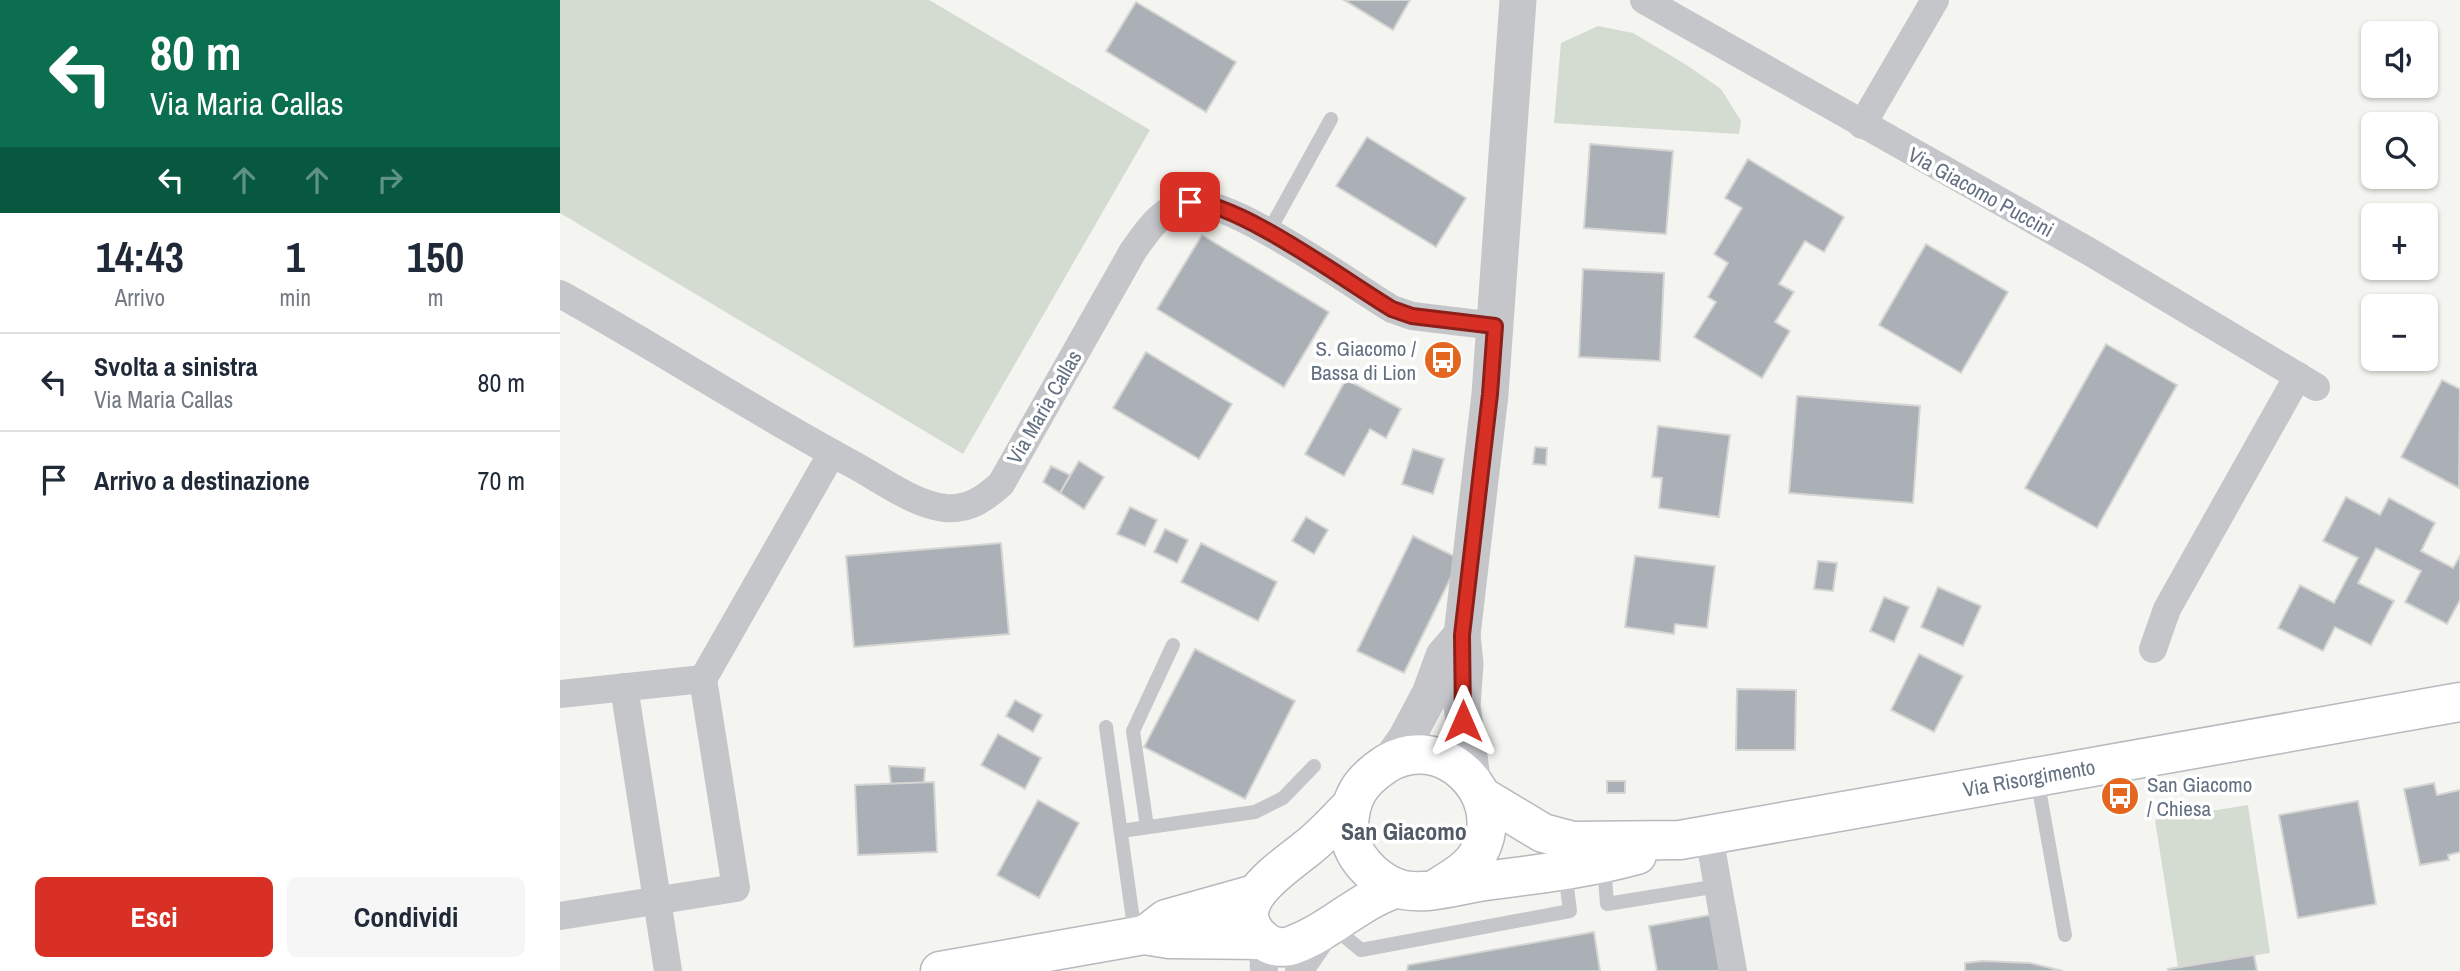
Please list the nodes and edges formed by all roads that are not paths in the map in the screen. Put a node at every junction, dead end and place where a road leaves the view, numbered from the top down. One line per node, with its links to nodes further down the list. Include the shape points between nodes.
1 (1518, 0): 8 (street)
2 (1644, 0): 5 (street, Via Giacomo Puccini)
3 (1935, 0): 5 (street)
4 (1331, 119): 6 (lane)
5 (1862, 125): 12 (street, Via Giacomo Puccini, via 2090,252 2307,382 2167,609)
6 (1268, 233): 8 (street, Via Maria Callas, via 1392,309 1412,316); 9 (street, Via Maria Callas, via 1234,212 1205,202 1172,208 1157,219 1133,251 1000,484 982,501 962,508 922,502)
7 (560, 294): 9 (street, Via Maria Callas)
8 (1495, 326): 10 (street)
9 (832, 453): 14 (street)
10 (1462, 635): 20 (street, via 1444,656 1430,694); 23 (street, via 1462,706)
11 (1172, 645): 25 (lane, via 1133,731)
12 (2152, 649)
13 (560, 675): 16 (street)
14 (703, 679): 15 (street); 34 (street, via 736,888)
15 (624, 687): 16 (street); 34 (street)
16 (589, 691): 17 (street)
17 (560, 694)
18 (2460, 702): 22 (main road, Via Risorgimento)
19 (1107, 727): 26 (lane)
20 (1389, 763): 23 (main road, via 1410,756 1435,757 1458,765); 24 (main road, via 1363,782)
21 (1314, 766): 25 (lane, via 1283,798 1255,811)
22 (2038, 778): 27 (main road, Via Risorgimento); 37 (lane)
23 (1477, 787): 27 (main road, Via Risorgimento, via 1543,833 1573,841); 32 (main road, via 1487,822 1480,850 1462,873)
24 (1349, 808): 31 (main road, via 1350,838 1360,862); 33 (main road)
25 (1147, 828): 26 (lane)
26 (1121, 831): 38 (lane)
27 (1695, 838): 28 (main road, Via Risorgimento); 30 (street)
28 (1604, 864): 29 (main road, Via Risorgimento); 30 (lane, via 1606,905)
29 (1564, 872): 32 (main road, Via Risorgimento); 36 (lane, via 1570,911 1361,950)
30 (1718, 886): 43 (street)
31 (1397, 888): 32 (main road); 36 (main road, via 1371,897)
32 (1437, 888)
33 (1255, 894): 38 (main road, via 1166,919); 39 (main road, via 1250,915)
34 (657, 901): 35 (street); 40 (street)
35 (560, 916)
36 (1331, 925): 39 (main road); 42 (street)
37 (2065, 935)
38 (1140, 936): 39 (main road); 41 (main road)
39 (1264, 956)
40 (668, 971)
41 (940, 971)
42 (1299, 971)
43 (1733, 971)

